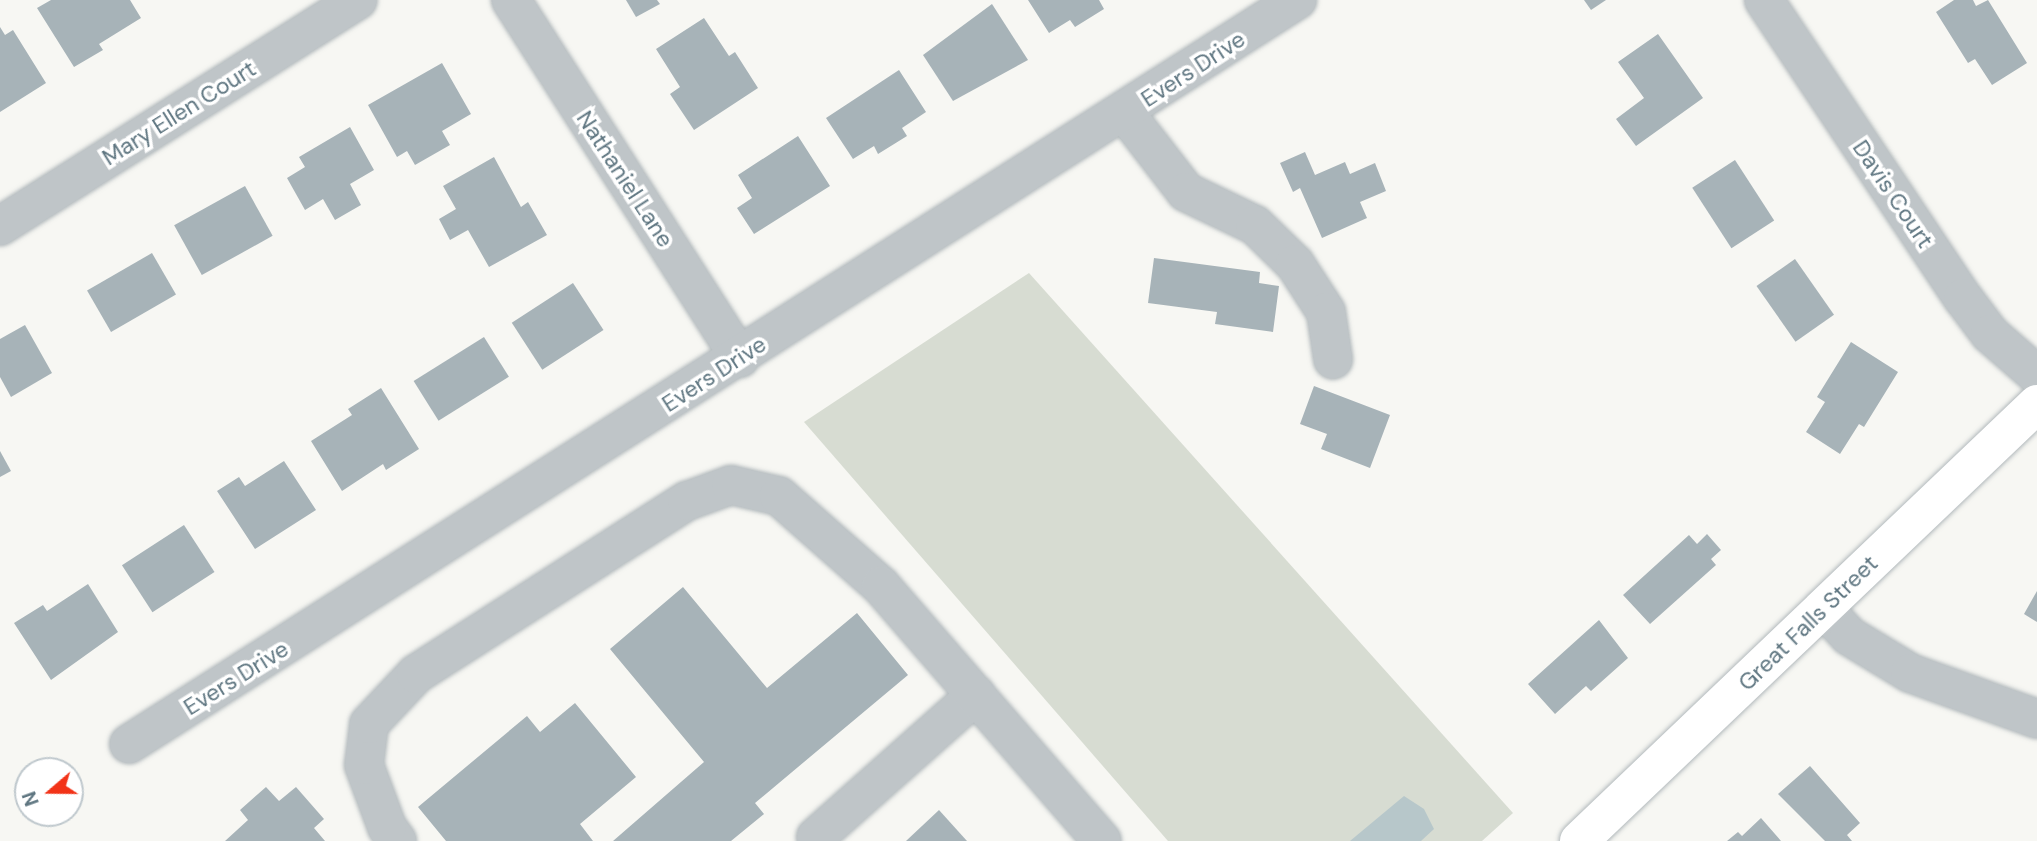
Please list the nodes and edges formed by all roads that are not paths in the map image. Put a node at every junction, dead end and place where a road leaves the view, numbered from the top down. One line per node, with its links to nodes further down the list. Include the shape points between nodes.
1 (357, 0): 6 (street, Mary Ellen Court)
2 (511, 0): 7 (street, Nathaniel Lane)
3 (1297, 0): 5 (street, Evers Drive)
4 (1764, 0): 9 (street, Davis Court, via 1963,298 1990,334)
5 (1125, 113): 7 (street, Evers Drive); 8 (street, via 1186,192 1255,225 1295,264 1326,312)
6 (0, 226)
7 (740, 358): 14 (street, Evers Drive)
8 (1333, 359)
9 (2037, 375)
10 (2037, 404): 11 (main road, Great Falls Street)
11 (1823, 608): 13 (street, via 1849,636 1910,673); 18 (main road, Great Falls Street)
12 (976, 695): 15 (street); 16 (street, via 881,586 779,496 732,485 687,501 416,674 369,724 364,765 387,827); 17 (street)
13 (2037, 719)
14 (130, 744)
15 (816, 837)
16 (397, 841)
17 (1102, 841)
18 (1579, 841)

